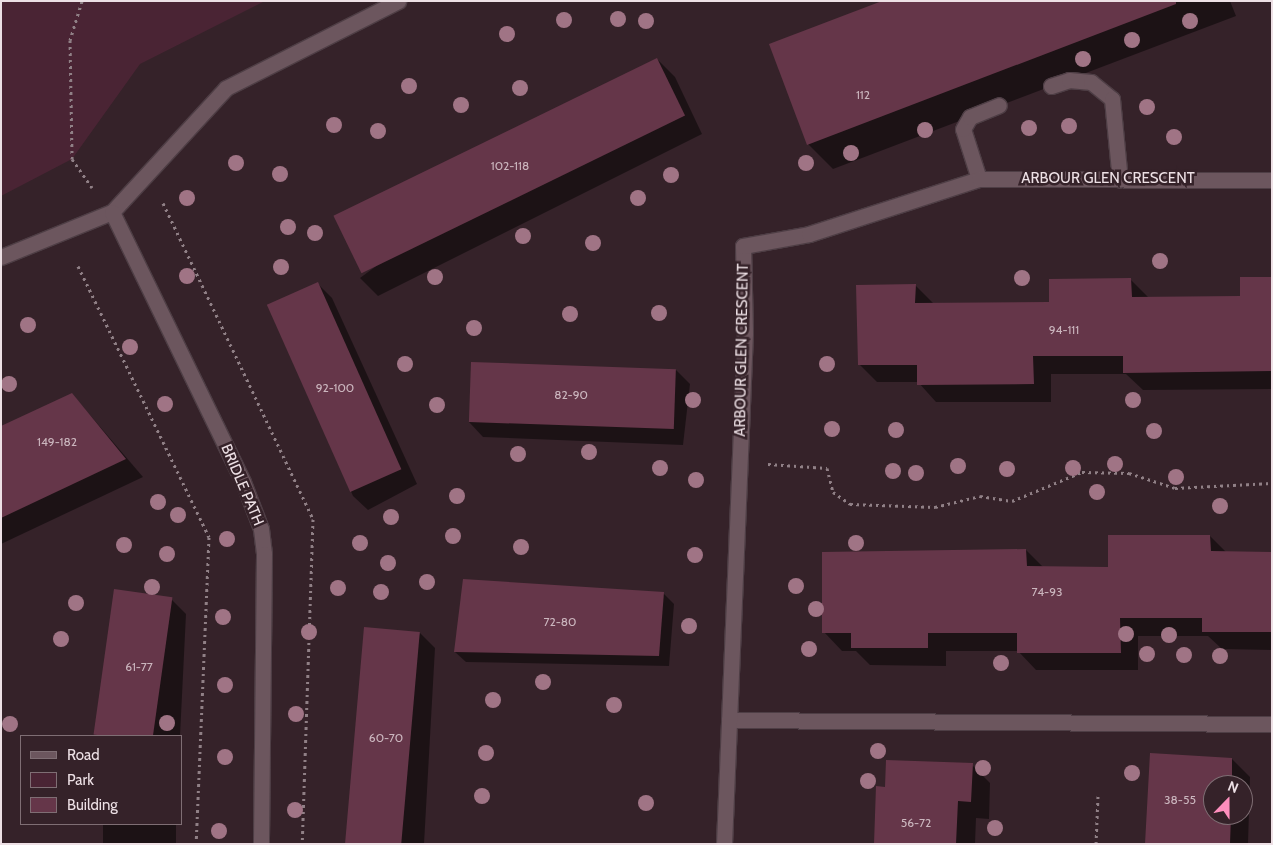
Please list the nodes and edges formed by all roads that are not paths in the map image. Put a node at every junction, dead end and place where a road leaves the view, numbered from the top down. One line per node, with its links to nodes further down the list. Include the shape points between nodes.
1 (398, 1): 7 (street, via 226,88)
2 (1051, 86): 5 (street, via 1069,80 1092,82 1112,99)
3 (999, 105): 4 (street, via 970,117 963,129)
4 (979, 179): 5 (street, ARBOUR GLEN CRESCENT); 9 (street, ARBOUR GLEN CRESCENT, via 809,234 743,246 740,462)
5 (1120, 180): 6 (street, ARBOUR GLEN CRESCENT)
6 (1272, 180)
7 (112, 212): 8 (street); 11 (street, BRIDLE PATH, via 243,482 261,529 264,554)
8 (1, 257)
9 (729, 720): 10 (street); 12 (street, ARBOUR GLEN CRESCENT)
10 (1272, 724)
11 (260, 844)
12 (724, 844)

